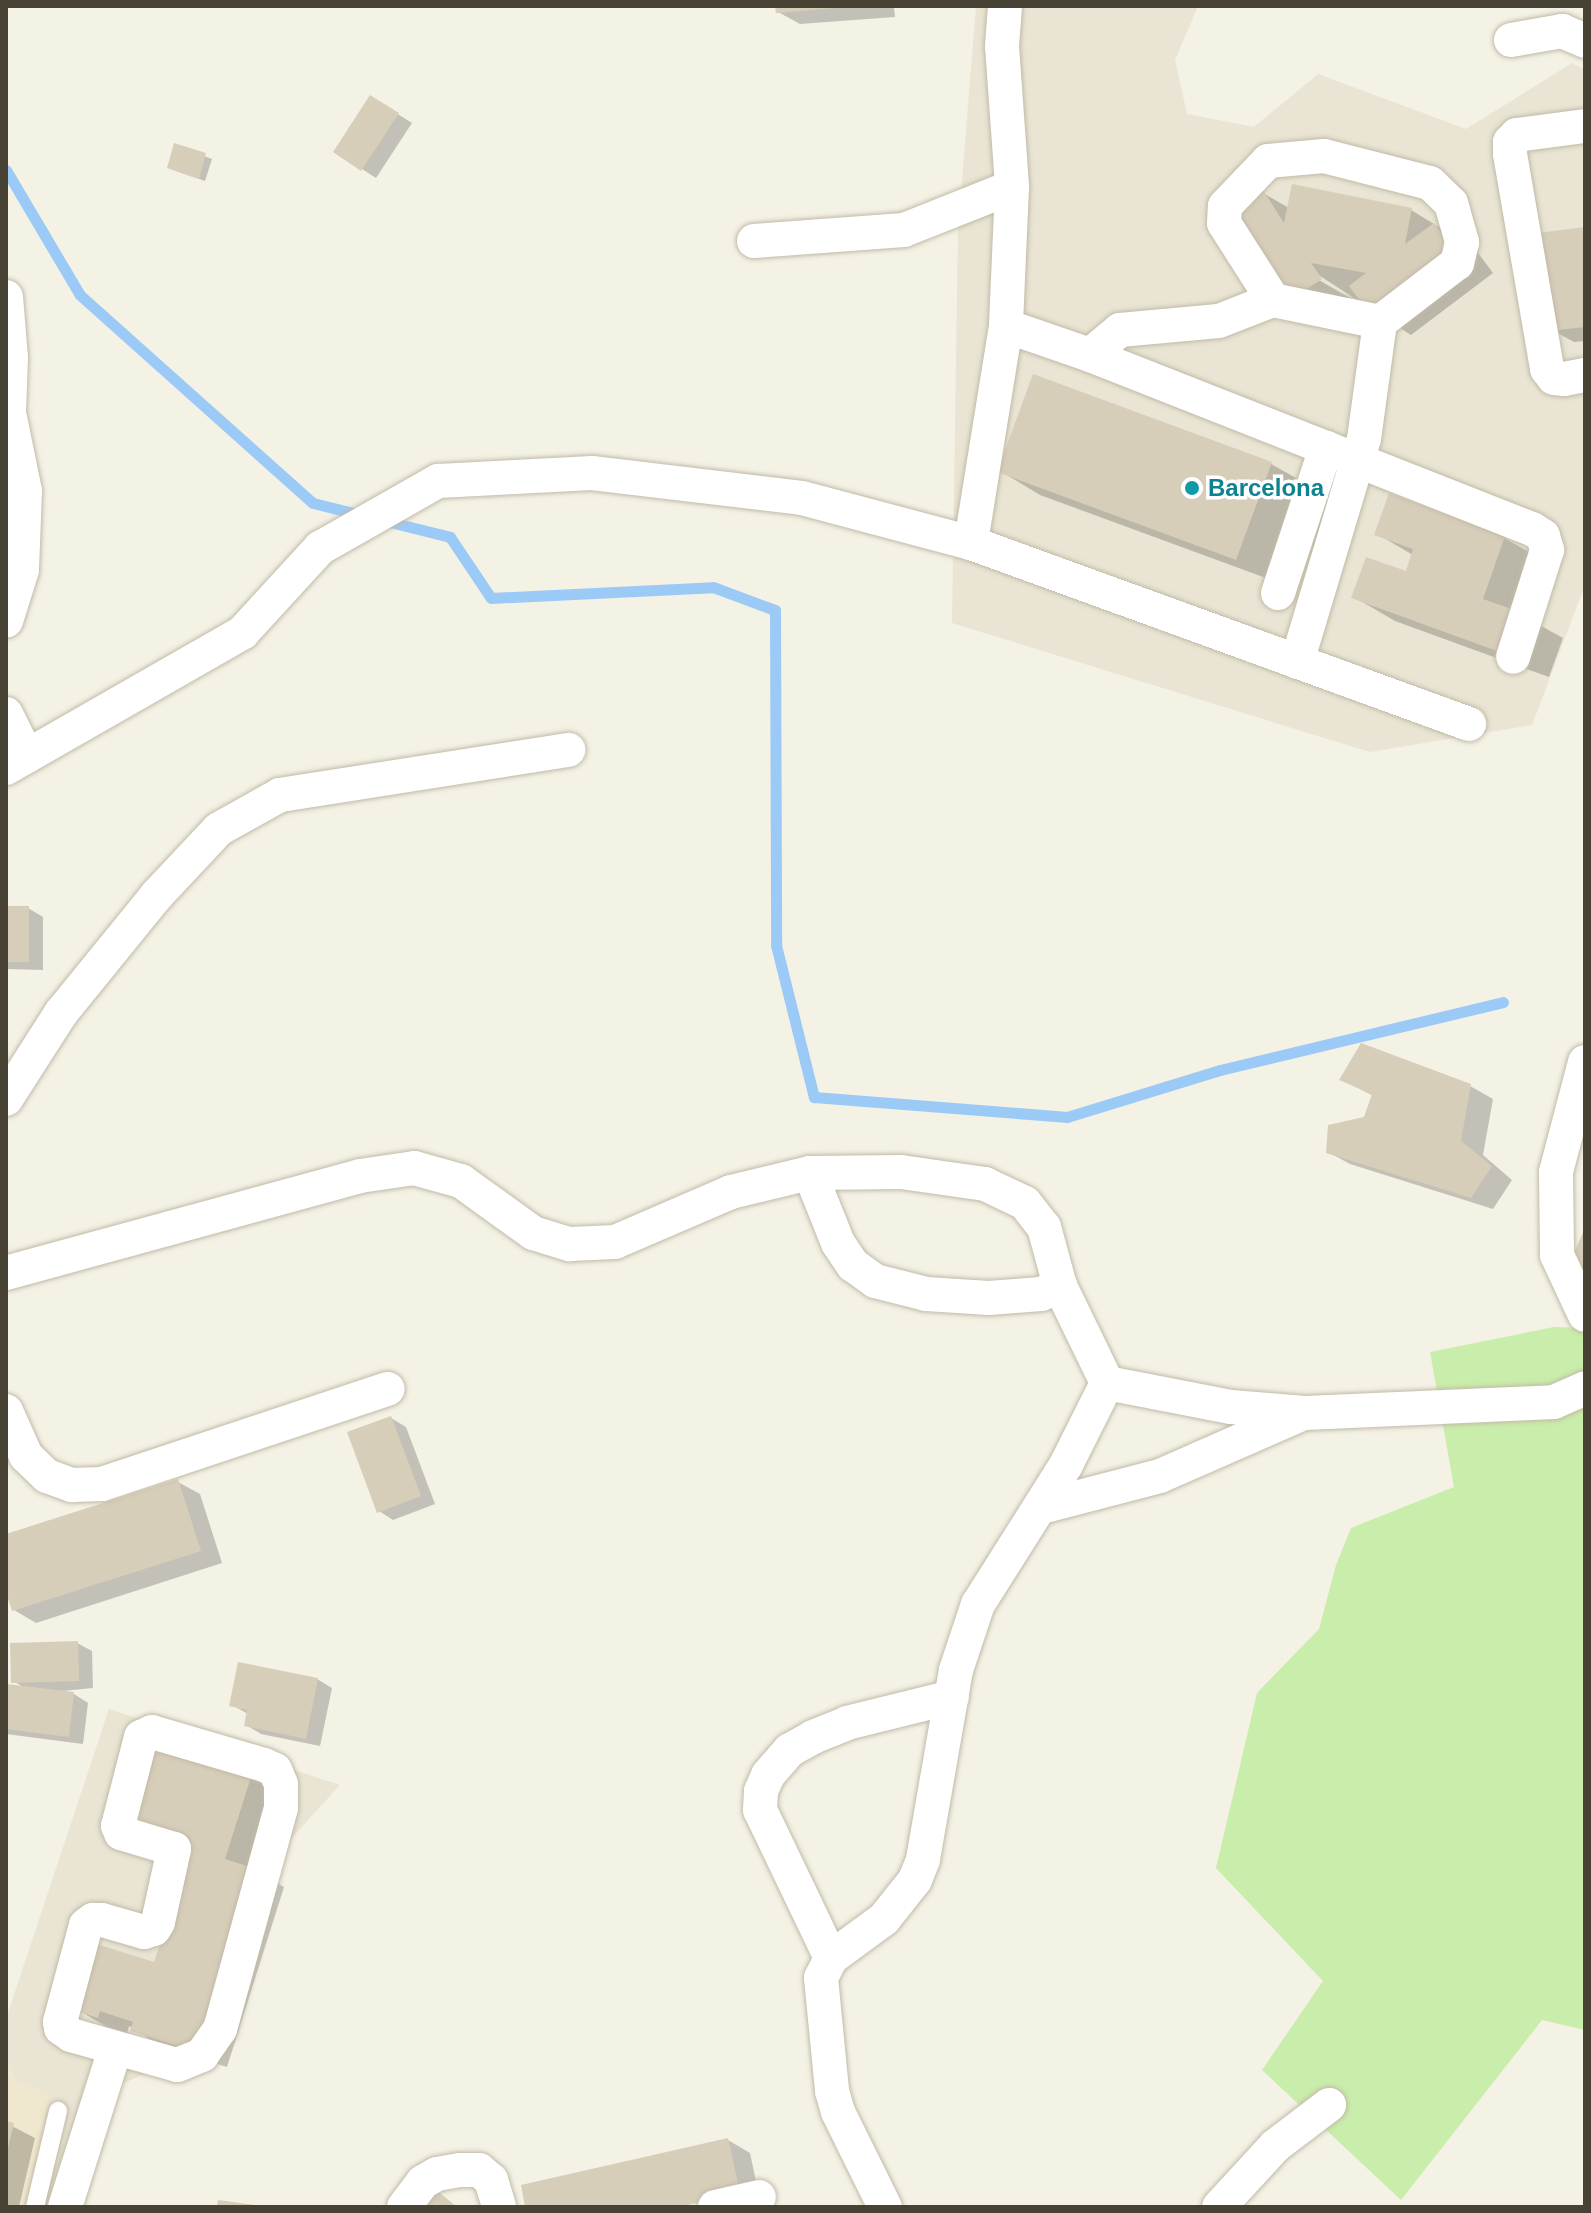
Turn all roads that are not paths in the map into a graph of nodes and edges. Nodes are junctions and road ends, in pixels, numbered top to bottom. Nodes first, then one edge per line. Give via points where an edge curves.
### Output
1 (1005, 6) edge
2 (1511, 40) dead end
3 (1585, 41) edge
4 (1585, 126) edge
5 (1012, 187) junction
6 (754, 241) dead end
7 (6, 297) edge
8 (1273, 300) junction
9 (1380, 322) junction
10 (1006, 326) junction
11 (1090, 355) junction
12 (1585, 375) edge
13 (1326, 448) junction
14 (1358, 460) junction
15 (971, 543) junction
16 (1278, 593) dead end
17 (6, 621) edge
18 (1513, 657) dead end
19 (1297, 662) junction
20 (6, 714) edge
21 (1469, 724) dead end
22 (569, 750) dead end
23 (16, 762) edge
24 (1585, 1062) edge
25 (6, 1099) edge
26 (810, 1173) junction
27 (6, 1273) edge
28 (1060, 1286) junction
29 (1584, 1308) edge
30 (1107, 1383) junction
31 (1585, 1388) edge
32 (388, 1389) dead end
33 (6, 1411) edge
34 (1305, 1413) junction
35 (1041, 1507) junction
36 (952, 1697) junction
37 (831, 1958) junction
38 (115, 2049) junction
39 (1329, 2105) dead end
40 (58, 2111) dead end
41 (759, 2197) dead end
42 (35, 2207) edge
43 (65, 2207) edge
44 (404, 2207) edge
45 (499, 2207) edge
46 (715, 2207) edge
47 (885, 2207) edge
48 (1219, 2207) edge

1 - 5 street via 1002,46
2 - 3 street via 1562,31
4 - 12 street via 1517,135 1510,142 1510,154 1547,369 1554,378
5 - 6 street via 904,230
5 - 10 street
7 - 17 street via 9,413 25,491 22,570
8 - 9 street
8 - 9 street via 1224,223 1225,206 1268,161 1324,156 1430,183 1451,203 1462,242 1457,263
8 - 11 street via 1219,321 1120,330
9 - 14 street
10 - 11 street
10 - 15 street
11 - 13 street
13 - 14 street
13 - 16 street
14 - 18 street via 1543,536 1547,550
14 - 19 street
15 - 19 street
15 - 23 street via 802,498 592,473 438,481 320,548 243,632
19 - 21 street
20 - 23 street
22 - 25 street via 280,795 219,829 156,896 61,1013
24 - 29 street via 1556,1172 1557,1255
26 - 27 street via 731,1192 615,1242 570,1244 533,1233 461,1181 414,1168 360,1176
26 - 28 street via 901,1172 985,1184 1025,1203 1044,1227
26 - 28 street via 838,1243 853,1265 875,1281 926,1294 989,1298 1041,1294
28 - 30 street
30 - 34 street via 1231,1407
30 - 35 street
31 - 34 street via 1554,1402
32 - 33 street via 102,1484 72,1485 47,1476 26,1456
34 - 35 street via 1160,1476
35 - 36 street via 978,1604
36 - 37 street via 915,1880 884,1919
36 - 37 street via 847,1723 813,1737 790,1750 768,1775 760,1810
37 - 47 street via 821,1978 832,2091
38 - 38 street via 177,2065 202,2055 220,2029 281,1808 275,1770 152,1732 141,1737 118,1826 121,1833 174,1849 158,1922 144,1932 102,1920 86,1925 60,2022 71,2035
38 - 43 street
39 - 48 street via 1275,2146
40 - 42 lane
41 - 46 street
44 - 45 street via 423,2182 460,2170 479,2170 491,2180

